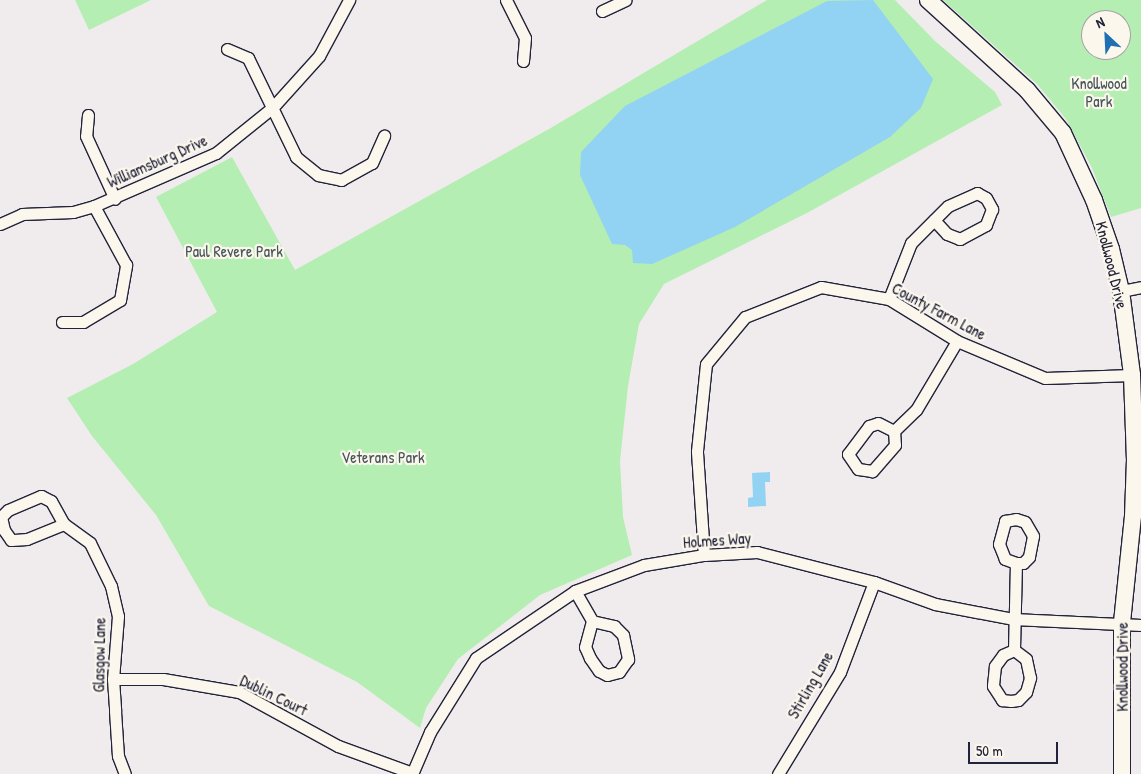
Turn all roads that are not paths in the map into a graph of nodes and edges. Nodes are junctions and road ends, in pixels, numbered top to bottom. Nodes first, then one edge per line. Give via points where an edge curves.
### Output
1 (350, 0) edge
2 (506, 0) edge
3 (626, 0) edge
4 (928, 0) edge
5 (602, 11) dead end
6 (227, 50) dead end
7 (522, 61) dead end
8 (272, 107) junction
9 (88, 115) dead end
10 (384, 136) dead end
11 (115, 198) junction
12 (94, 206) junction
13 (934, 220) junction
14 (0, 224) edge
15 (1141, 286) edge
16 (1121, 291) junction
17 (889, 299) junction
18 (62, 322) dead end
19 (957, 341) junction
20 (1132, 375) junction
21 (894, 431) junction
22 (1138, 459) edge
23 (64, 524) junction
24 (704, 555) junction
25 (1016, 563) dead end
26 (874, 582) junction
27 (575, 592) junction
28 (1012, 618) junction
29 (592, 621) junction
30 (1122, 624) junction
31 (1141, 625) edge
32 (1014, 650) dead end
33 (113, 679) junction
34 (125, 774) edge
35 (412, 774) edge
36 (778, 774) edge
37 (1122, 774) edge

1 - 8 street, Williamsburg Drive via 319,56
2 - 7 street via 525,38
3 - 5 street
4 - 16 street, Knollwood Drive via 1028,90 1063,133 1094,200
6 - 8 street via 248,58
8 - 10 street via 296,157 318,175 341,180 372,163
8 - 11 street, Williamsburg Drive via 216,153
9 - 11 street via 86,136
11 - 12 street, Williamsburg Drive
12 - 14 street, Williamsburg Drive via 73,212 22,214
12 - 18 street via 126,265 120,300 83,322
13 - 13 street via 947,234 960,239 986,225 992,209 984,196 972,193 948,206
13 - 17 street via 911,243
15 - 16 street
16 - 20 street, Knollwood Drive
17 - 19 street, County Farm Lane
17 - 24 street, County Farm Lane via 821,287 746,317 706,364 697,451
19 - 20 street, County Farm Lane via 1045,378
19 - 21 street via 916,410
20 - 22 street, Knollwood Drive
21 - 21 street via 878,423 869,426 848,454 851,462 858,469 872,471 895,444
22 - 30 street, Knollwood Drive
23 - 23 street via 51,501 41,496 8,510 0,522 8,537 17,541
23 - 33 street, Glasgow Lane via 90,543 111,586 118,616
24 - 26 street, Holmes Way via 757,552
24 - 27 street, Holmes Way via 644,565
25 - 28 street
26 - 28 street, Holmes Way via 936,604
26 - 36 street, Stirling Lane via 840,672
27 - 29 street
27 - 35 street, Holmes Way via 476,658 430,732
28 - 30 street, Holmes Way
28 - 32 street
29 - 29 street via 585,647 590,658 599,671 607,675 619,672 628,659 623,635 614,626
30 - 31 street, Holmes Way
30 - 37 street, Knollwood Drive
33 - 34 street, Glasgow Lane via 118,756
33 - 35 street, Dublin Court via 163,679 239,692 338,746

